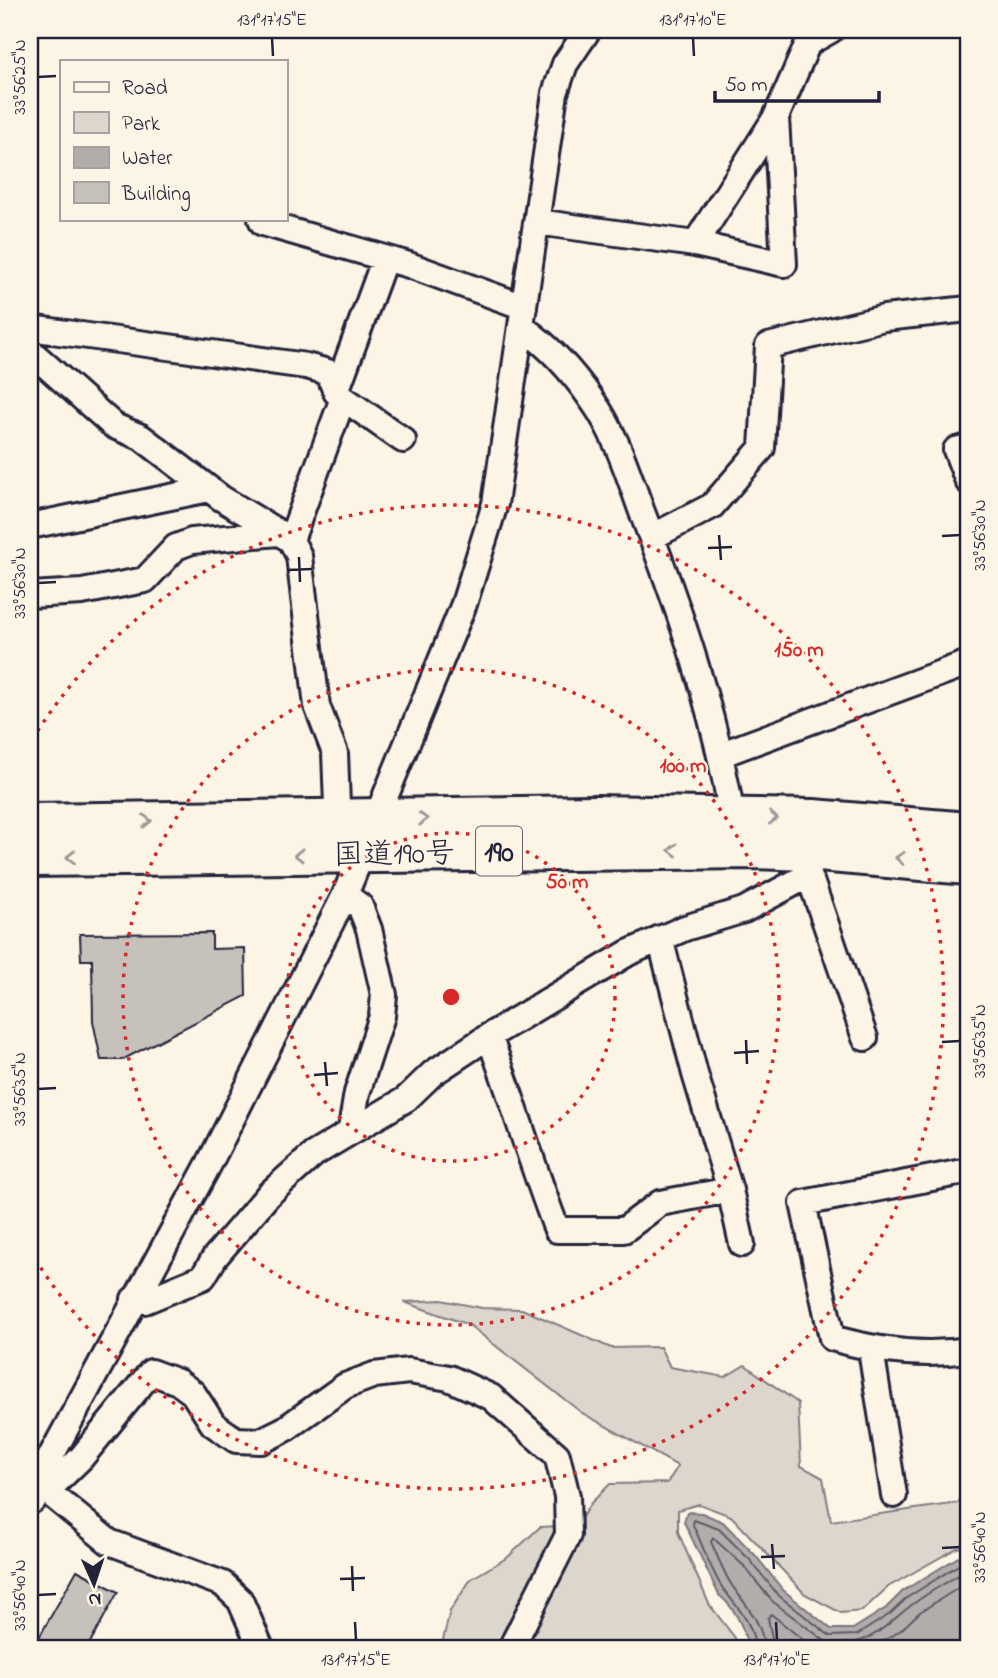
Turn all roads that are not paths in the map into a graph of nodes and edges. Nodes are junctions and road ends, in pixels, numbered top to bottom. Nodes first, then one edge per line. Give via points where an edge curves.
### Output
1 (588, 30) edge
2 (831, 30) edge
3 (776, 117) junction
4 (262, 220) edge
5 (537, 222) junction
6 (695, 244) junction
7 (385, 258) junction
8 (968, 309) edge
9 (524, 317) junction
10 (30, 328) edge
11 (30, 351) edge
12 (339, 395) junction
13 (403, 440) dead end
14 (968, 447) edge
15 (968, 481) edge
16 (209, 489) junction
17 (30, 526) edge
18 (285, 537) junction
19 (652, 537) junction
20 (30, 595) edge
21 (968, 663) edge
22 (722, 754) junction
23 (732, 817) junction
24 (30, 823) edge
25 (968, 832) edge
26 (354, 836) junction
27 (30, 857) edge
28 (809, 863) junction
29 (968, 865) edge
30 (345, 895) junction
31 (660, 938) junction
32 (489, 1036) junction
33 (865, 1038) dead end
34 (351, 1129) junction
35 (968, 1171) edge
36 (730, 1190) junction
37 (742, 1244) dead end
38 (134, 1299) junction
39 (871, 1350) junction
40 (968, 1350) edge
41 (36, 1486) edge
42 (894, 1495) dead end
43 (261, 1648) edge
44 (511, 1648) edge

1 - 5 street via 565,64 555,93
2 - 3 street via 808,43
3 - 6 street
3 - 6 street via 784,264
4 - 7 street
5 - 6 street
5 - 9 street
7 - 9 street
7 - 12 street
8 - 19 street via 884,318 768,346 762,448 712,506
9 - 19 street via 593,401 617,445
9 - 26 street via 494,510 464,604
10 - 12 street via 306,366 328,372
11 - 16 street via 114,426 141,437
12 - 13 street
12 - 18 street
14 - 15 street via 956,450
16 - 17 street
16 - 18 street
18 - 20 street via 192,541 176,547 145,580 82,592
18 - 26 street via 299,556 317,706 335,753
19 - 22 street
21 - 22 street
22 - 23 street
23 -> 25 highway, 国道190号 / 190
26 -> 23 highway, 国道190号 / 190 via 596,816
24 -> 26 highway, 国道190号 / 190
26 -> 27 highway, 国道190号 / 190
28 -> 26 highway, 国道190号 / 190
26 - 30 street
29 -> 28 highway, 国道190号 / 190
28 - 31 street via 744,910
28 - 33 street
30 - 34 street via 360,906 369,929 384,995
30 - 38 street via 209,1164
31 - 32 street
31 - 36 street
32 - 34 street via 433,1073 406,1099
32 - 36 street via 557,1230 624,1230 660,1203
34 - 38 street via 269,1194 203,1277 145,1301
35 - 39 street via 803,1203 832,1338
36 - 37 street
38 - 41 street
39 - 40 street via 940,1354
39 - 42 street
41 - 43 street via 109,1542 223,1584 240,1600
41 - 44 street via 81,1458 151,1373 193,1393 213,1424 236,1440 261,1441 345,1386 374,1375 409,1371 449,1378 491,1397 557,1455 567,1496 568,1535

